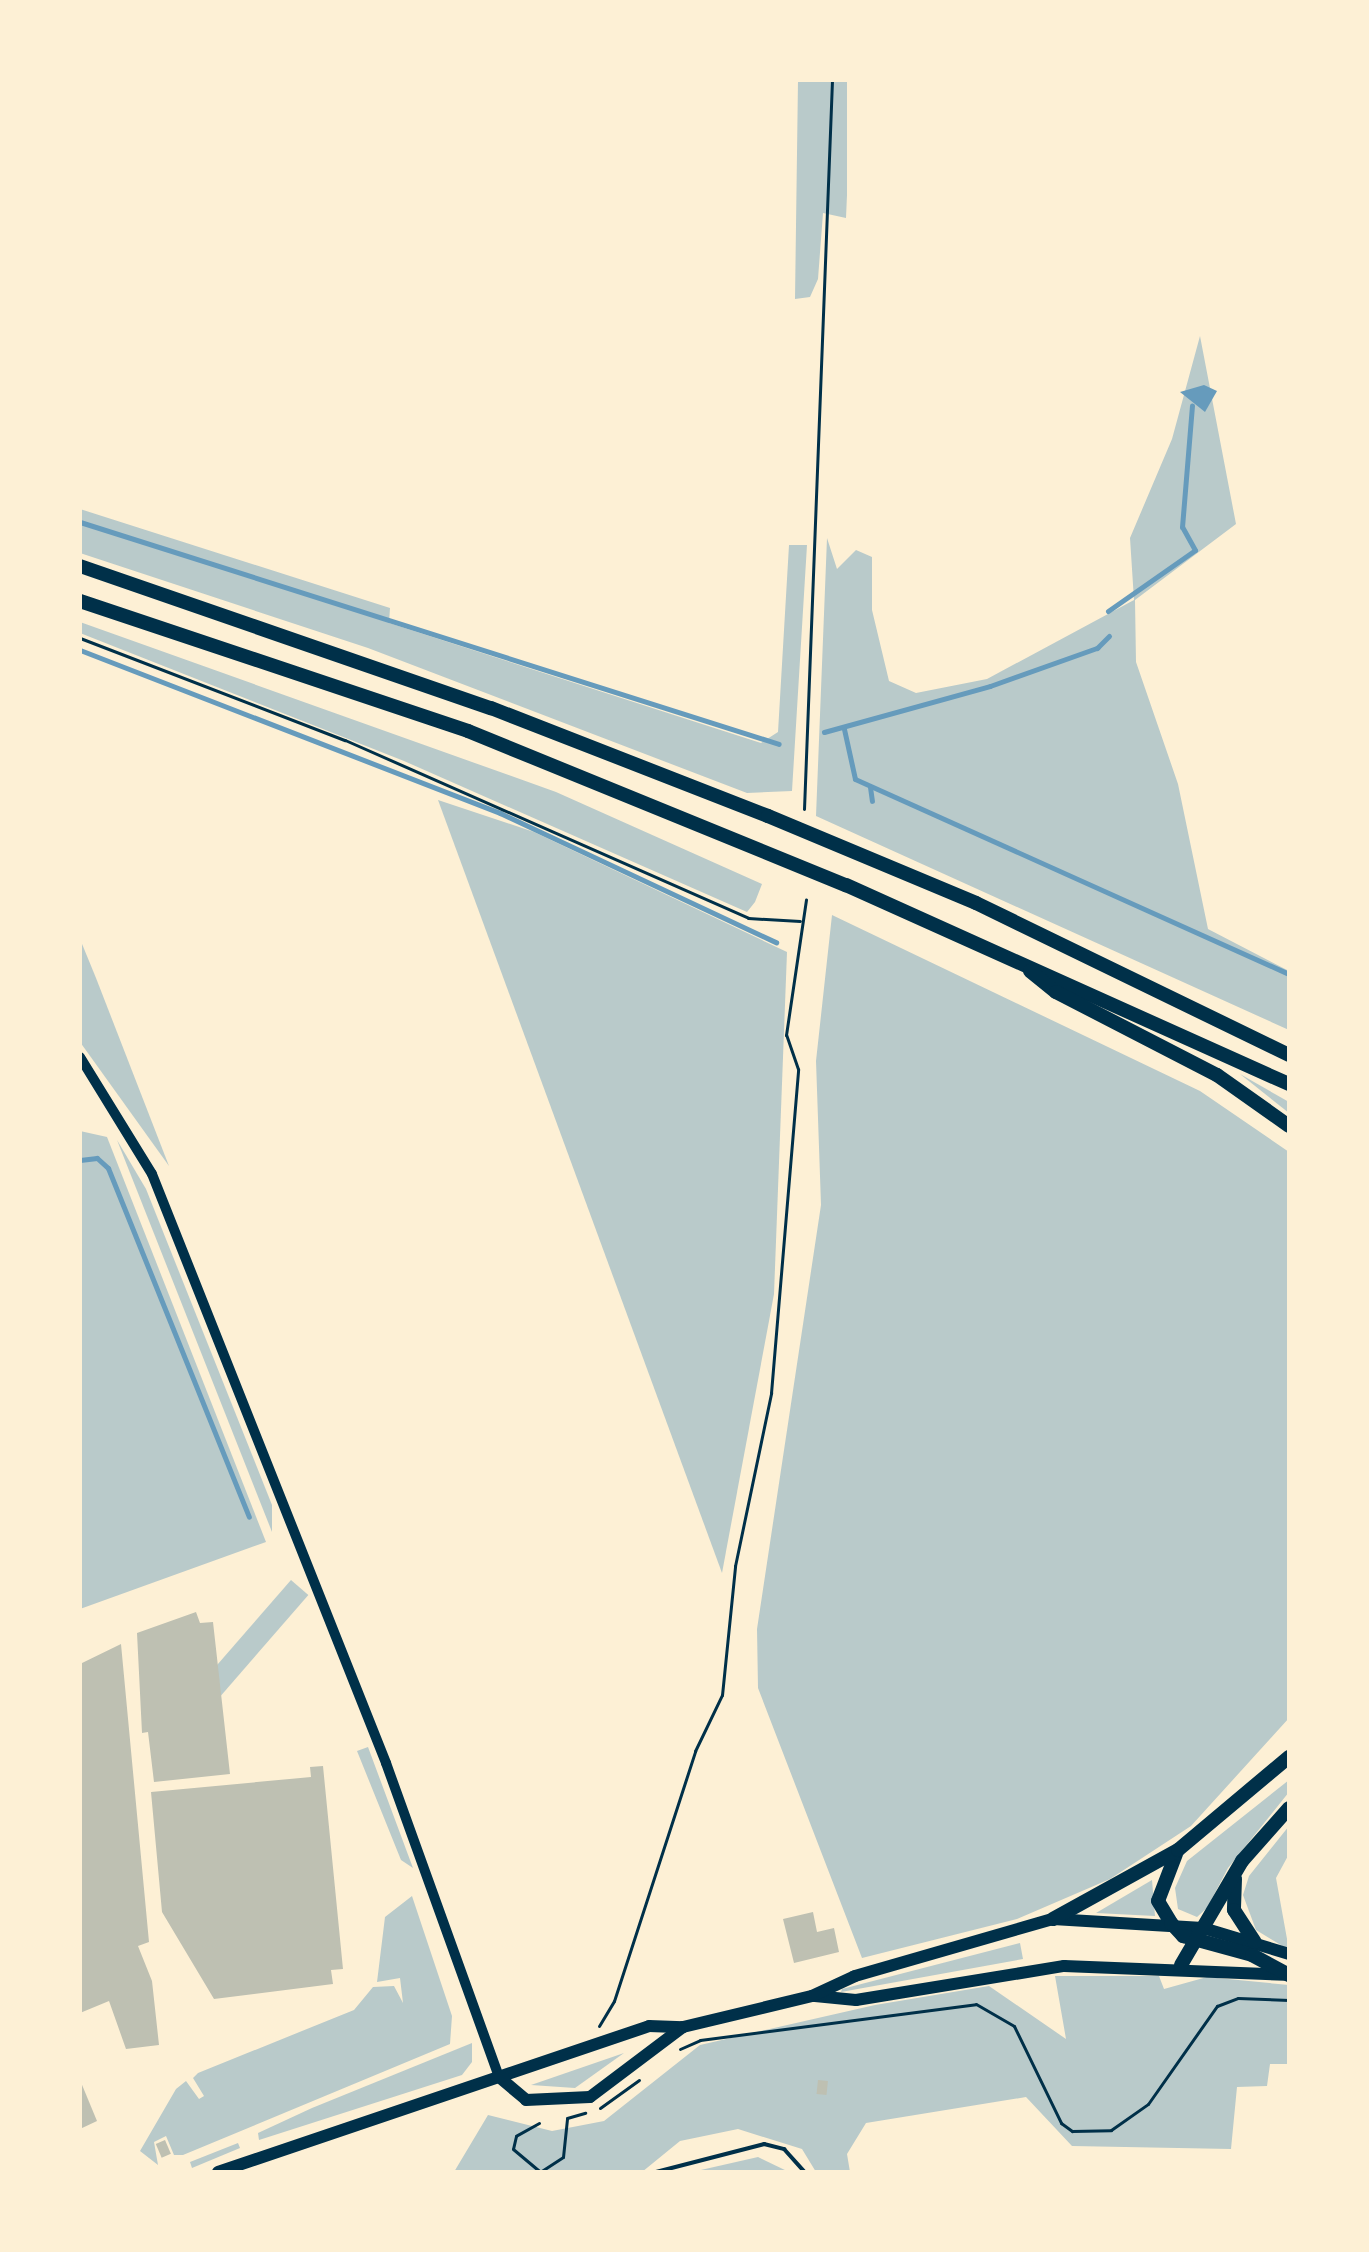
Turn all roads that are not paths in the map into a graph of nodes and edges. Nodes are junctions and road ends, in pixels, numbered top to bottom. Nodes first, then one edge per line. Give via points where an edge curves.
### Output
1 (80, 566) edge
2 (80, 601) edge
3 (1012, 956) junction
4 (1289, 1055) edge
5 (80, 1057) edge
6 (1289, 1084) edge
7 (1289, 1126) edge
8 (1289, 1745) edge
9 (1289, 1757) edge
10 (1262, 1783) junction
11 (1289, 1808) edge
12 (1178, 1850) junction
13 (1236, 1871) junction
14 (1053, 1919) junction
15 (1171, 1923) junction
16 (1199, 1935) junction
17 (1255, 1942) junction
18 (1289, 1954) edge
19 (1181, 1965) junction
20 (1289, 1975) edge
21 (812, 1996) junction
22 (683, 2027) junction
23 (499, 2077) junction
24 (218, 2172) edge
25 (656, 2172) edge
26 (805, 2172) edge

1 - 4 highway via 491,708 768,816
2 - 3 highway via 468,731
3 - 6 highway
3 - 7 highway via 1056,992 1217,1075
5 - 23 street via 152,1174 386,1763
8 - 10 highway
9 - 10 highway
10 - 12 highway
11 - 13 highway
12 - 14 highway
12 - 15 highway via 1158,1901
13 - 16 highway
13 - 17 highway via 1234,1910
14 - 15 main road
14 - 21 main road via 855,1976
15 - 16 highway
16 - 17 main road
16 - 19 highway
16 - 20 highway
17 - 18 main road
19 - 20 main road
19 - 21 main road via 1064,1966 856,2000
21 - 22 main road
22 - 23 main road via 649,2026
22 - 23 main road via 590,2097 526,2100
23 - 24 main road
25 - 26 lane via 764,2144 784,2149

